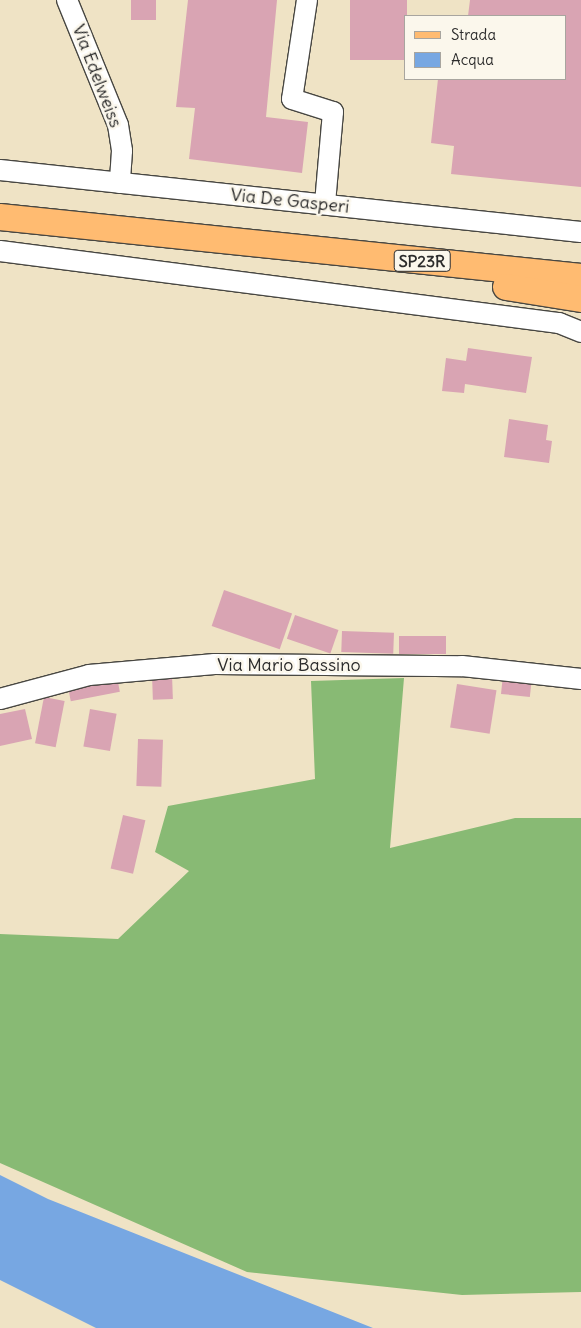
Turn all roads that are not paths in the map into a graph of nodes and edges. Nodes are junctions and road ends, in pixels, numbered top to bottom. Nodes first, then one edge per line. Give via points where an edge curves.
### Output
1 (67, 0) edge
2 (307, 0) edge
3 (0, 170) edge
4 (120, 183) junction
5 (325, 204) junction
6 (0, 217) edge
7 (581, 232) edge
8 (262, 244) junction
9 (0, 251) edge
10 (581, 277) edge
11 (581, 299) edge
12 (581, 332) edge
13 (581, 679) edge
14 (0, 699) edge

1 - 4 street, Via Edelweiss via 118,124 122,151
2 - 5 street via 292,99 333,112
3 - 4 street, Via De Gasperi
4 - 5 street, Via De Gasperi
5 - 7 street, Via De Gasperi
6 - 8 main road, SP23R
8 - 10 main road, SP23R
8 - 11 main road via 359,271 570,294
9 - 12 street via 559,324
13 - 14 street, Via Mario Bassino via 462,666 215,664 89,675

